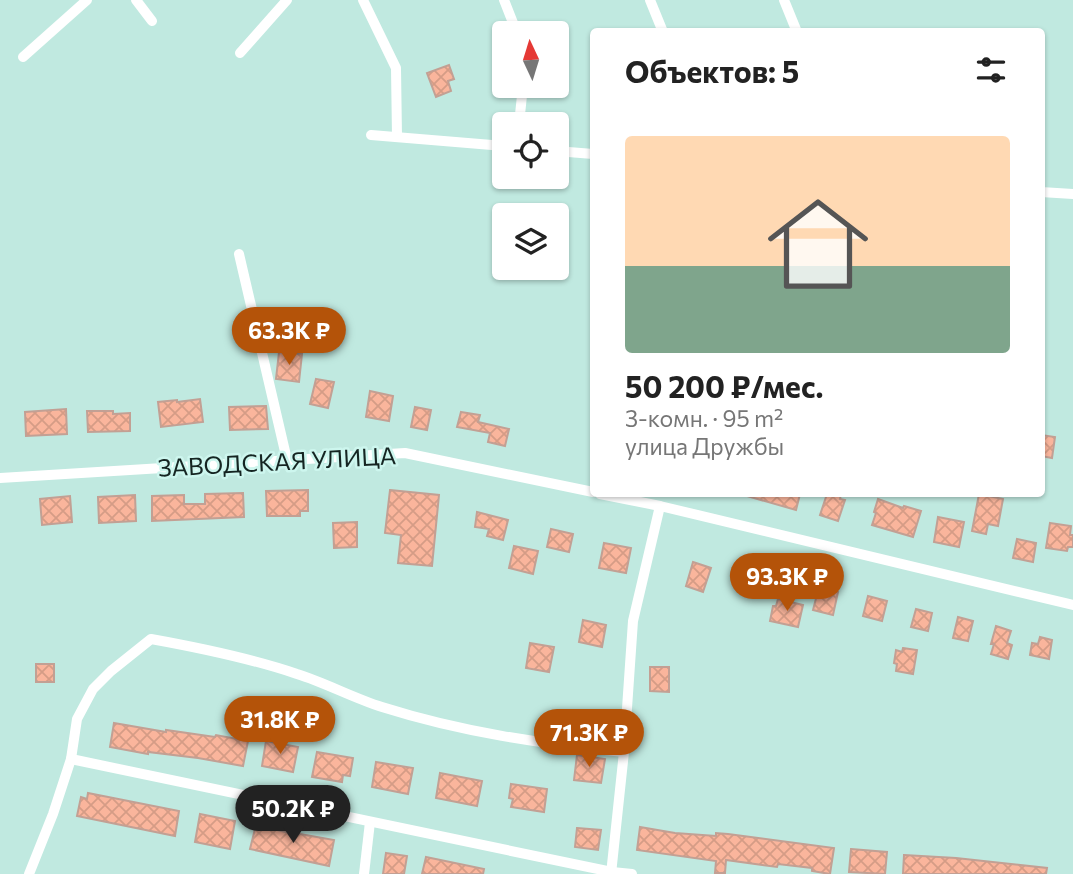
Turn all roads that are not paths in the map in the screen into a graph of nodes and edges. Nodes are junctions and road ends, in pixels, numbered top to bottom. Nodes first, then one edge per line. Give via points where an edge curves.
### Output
1 (87, 0) edge
2 (136, 0) edge
3 (287, 0) edge
4 (363, 0) edge
5 (504, 0) edge
6 (650, 0) edge
7 (784, 0) edge
8 (152, 21) dead end
9 (512, 21) edge
10 (661, 28) edge
11 (795, 28) edge
12 (240, 53) dead end
13 (23, 57) dead end
14 (371, 135) dead end
15 (397, 137) junction
16 (492, 145) edge
17 (569, 152) edge
18 (590, 154) edge
19 (1045, 191) edge
20 (1073, 194) edge
21 (239, 254) dead end
22 (287, 460) junction
23 (0, 478) edge
24 (590, 491) edge
25 (615, 497) edge
26 (660, 506) junction
27 (1073, 605) edge
28 (624, 752) junction
29 (71, 759) junction
30 (370, 822) junction
31 (612, 873) edge
32 (29, 874) edge
33 (364, 874) edge
34 (632, 874) edge

1 - 13 street
2 - 8 street
3 - 12 street
4 - 15 street via 396,68
5 - 9 street
6 - 10 street
7 - 11 street
14 - 15 street
15 - 16 street
17 - 18 street
19 - 20 street
21 - 22 street
22 - 23 street, ЗАВОДСКАЯ УЛИЦА
22 - 24 street, ЗАВОДСКАЯ УЛИЦА via 405,453
25 - 26 street
26 - 27 street
26 - 28 street via 633,621
28 - 29 street via 485,733 380,707 272,666 151,639 93,689 77,719
28 - 31 street
29 - 30 street
29 - 32 street
30 - 31 street
30 - 33 street
31 - 34 street

